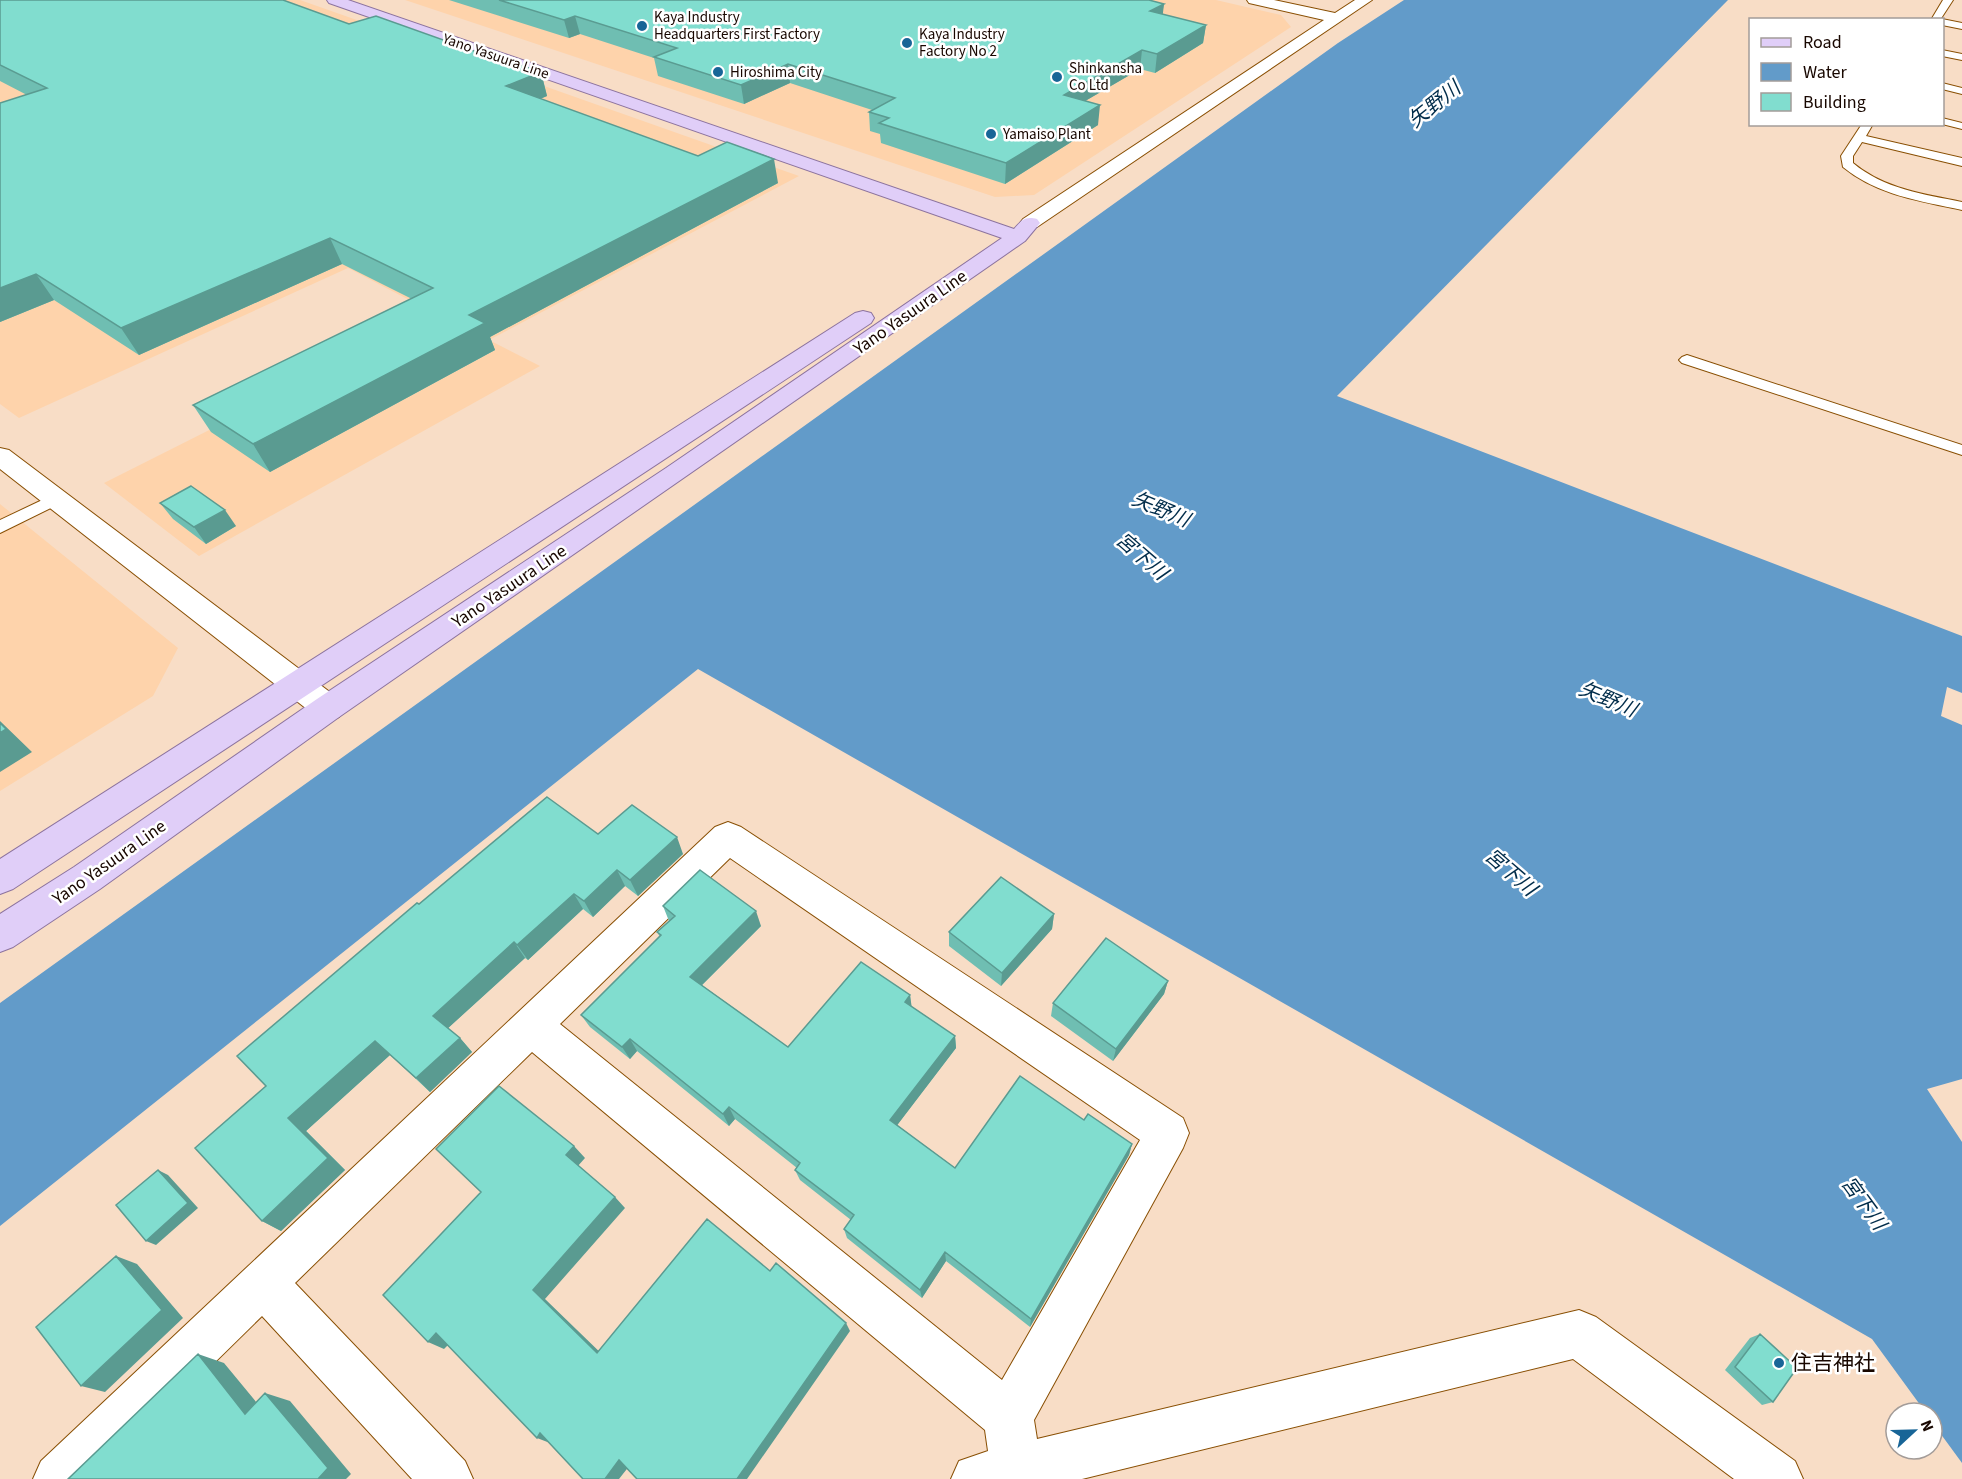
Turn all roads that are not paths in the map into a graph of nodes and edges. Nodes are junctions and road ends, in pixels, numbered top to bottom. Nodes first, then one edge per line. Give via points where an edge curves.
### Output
1 (334, 0) edge
2 (376, 0) edge
3 (1254, 0) edge
4 (1365, 0) edge
5 (1948, 0) edge
6 (1335, 18) junction
7 (1936, 18) edge
8 (1944, 22) edge
9 (1962, 26) edge
10 (1944, 53) edge
11 (1962, 57) edge
12 (1944, 87) edge
13 (1962, 91) edge
14 (1944, 122) edge
15 (1867, 126) edge
16 (1962, 126) edge
17 (1859, 138) junction
18 (1962, 162) edge
19 (1962, 206) edge
20 (1015, 230) junction
21 (1687, 360) dead end
22 (1962, 450) edge
23 (0, 456) edge
24 (55, 499) junction
25 (0, 526) edge
26 (298, 686) junction
27 (328, 708) junction
28 (32, 857) junction
29 (0, 869) edge
30 (0, 878) edge
31 (87, 878) junction
32 (0, 918) edge
33 (0, 935) edge
34 (531, 1026) junction
35 (263, 1283) junction
36 (1008, 1417) junction
37 (997, 1474) edge
38 (59, 1479) edge
39 (447, 1479) edge
40 (1777, 1479) edge

1 - 20 main road, Yano Yasuura Line
2 - 20 main road, Yano Yasuura Line
3 - 6 street
4 - 6 street
5 - 7 lane
6 - 20 street
8 - 9 lane
10 - 11 lane
12 - 13 lane
14 - 16 lane
15 - 17 lane
17 - 18 lane
17 - 19 lane via 1847,156 1847,164 1856,173 1892,189
20 - 26 main road, Yano Yasuura Line
20 - 27 main road, Yano Yasuura Line via 685,467
21 - 22 lane
23 - 24 street
24 - 25 lane
24 - 26 street
26 - 27 street
26 - 28 main road, Yano Yasuura Line
27 - 31 main road, Yano Yasuura Line
28 - 29 lane
28 - 30 main road, Yano Yasuura Line
31 - 32 lane
31 - 33 main road, Yano Yasuura Line
34 - 35 street
34 - 36 street
34 - 36 street via 728,837 1168,1133
35 - 38 street
35 - 39 street
36 - 37 street
37 - 40 street via 1580,1334

